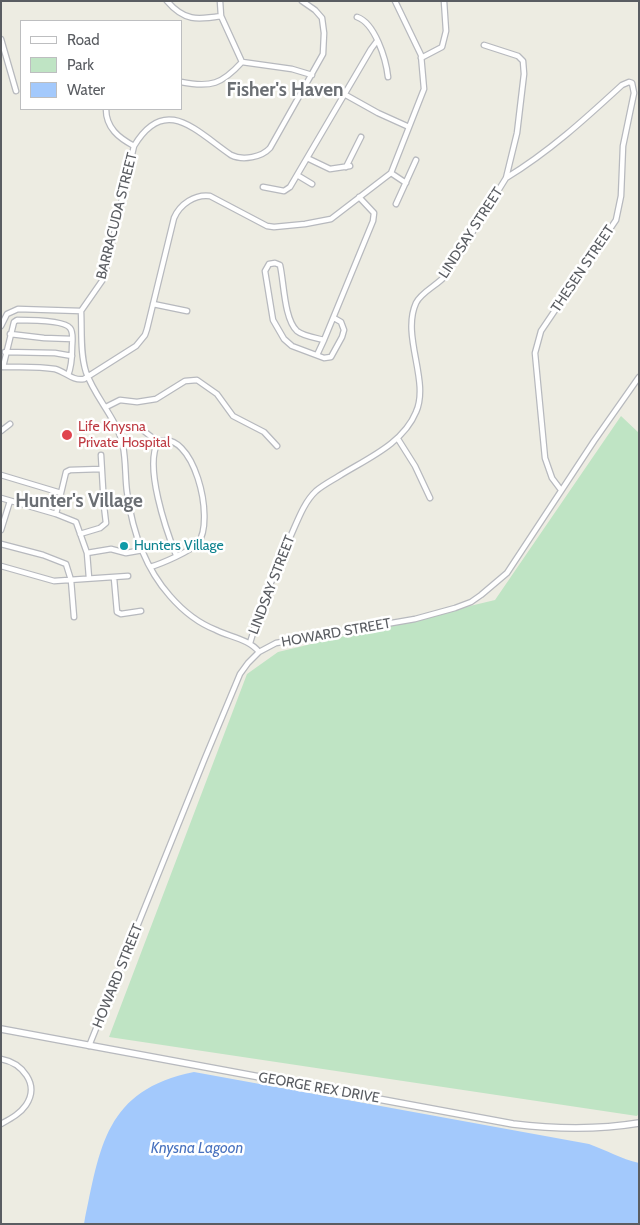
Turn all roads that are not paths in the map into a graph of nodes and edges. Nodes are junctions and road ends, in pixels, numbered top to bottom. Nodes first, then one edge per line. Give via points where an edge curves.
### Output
1 (166, 1) edge
2 (220, 1) edge
3 (302, 1) edge
4 (395, 1) edge
5 (444, 1) edge
6 (221, 16) junction
7 (357, 17) dead end
8 (1, 39) edge
9 (377, 41) junction
10 (484, 45) dead end
11 (421, 58) junction
12 (242, 62) junction
13 (312, 75) junction
14 (388, 77) dead end
15 (182, 82) edge
16 (16, 91) dead end
17 (344, 94) junction
18 (106, 110) edge
19 (409, 127) junction
20 (361, 137) dead end
21 (134, 146) junction
22 (307, 158) junction
23 (416, 160) dead end
24 (391, 173) junction
25 (298, 175) junction
26 (506, 178) junction
27 (406, 183) junction
28 (312, 184) dead end
29 (263, 188) dead end
30 (359, 197) junction
31 (396, 204) dead end
32 (153, 304) junction
33 (82, 311) junction
34 (187, 311) dead end
35 (334, 318) junction
36 (1, 326) edge
37 (10, 334) junction
38 (72, 338) junction
39 (324, 340) junction
40 (6, 352) junction
41 (72, 356) junction
42 (317, 356) junction
43 (3, 367) junction
44 (1, 373) edge
45 (68, 374) junction
46 (639, 377) edge
47 (88, 378) junction
48 (106, 407) junction
49 (10, 424) dead end
50 (140, 428) dead end
51 (1, 431) edge
52 (398, 439) junction
53 (158, 442) junction
54 (277, 446) dead end
55 (101, 455) dead end
56 (101, 469) junction
57 (1, 475) edge
58 (561, 490) junction
59 (61, 493) junction
60 (1, 498) edge
61 (430, 498) dead end
62 (10, 501) junction
63 (56, 514) junction
64 (1, 530) edge
65 (80, 534) junction
66 (1, 544) edge
67 (143, 550) junction
68 (87, 553) junction
69 (176, 555) junction
70 (1, 566) edge
71 (150, 567) junction
72 (128, 576) dead end
73 (89, 578) junction
74 (114, 578) junction
75 (72, 580) junction
76 (141, 611) dead end
77 (74, 617) dead end
78 (250, 643) junction
79 (259, 652) junction
80 (1, 1030) edge
81 (89, 1046) junction
82 (1, 1059) edge
83 (639, 1122) edge
84 (1, 1124) edge

1 - 6 street via 187,17
2 - 6 street
3 - 13 street, BARRACUDA STREET via 319,14 324,25 323,54
4 - 11 street
5 - 11 street via 446,31 442,47
6 - 12 street
7 - 9 street via 367,22
8 - 16 street
9 - 14 street
9 - 17 street
10 - 26 street, LINDSAY STREET via 518,56 524,64 517,133
11 - 19 street via 424,89
12 - 13 street
12 - 15 street via 224,80 216,83
13 - 21 street, BARRACUDA STREET via 270,148 261,155 235,157 173,119 164,119 150,126
17 - 19 street
17 - 22 street
18 - 21 street via 107,121 114,132
19 - 24 street
20 - 22 street via 348,166 327,169
21 - 33 street, BARRACUDA STREET via 104,278
22 - 25 street
23 - 27 street
24 - 27 street
24 - 30 street
25 - 28 street
25 - 29 street via 287,190
26 - 52 street, LINDSAY STREET via 446,275 416,304 413,342 420,398 416,414
26 - 58 street, THESEN STREET via 575,129 622,85 632,83 634,97 623,146 621,196 616,220 541,330 535,352 545,458 552,478
27 - 31 street
30 - 32 street via 331,219 270,227 210,196 187,202 176,212 171,226
30 - 35 street via 374,213 374,219
32 - 34 street
32 - 47 street via 141,341
33 - 36 street via 18,309 7,314
33 - 47 street via 83,361
35 - 39 street
35 - 42 street via 344,325 342,337 331,357
37 - 38 street
37 - 38 street via 15,320 35,321 64,323 70,328
37 - 40 street
38 - 41 street
39 - 42 street
39 - 42 street via 300,333 295,328 290,320 280,265 269,264 265,274 275,324 289,345
40 - 41 street
40 - 43 street
41 - 45 street
43 - 44 street
43 - 45 street via 50,369
45 - 47 street via 76,380
46 - 58 street, HOWARD STREET
47 - 48 street
48 - 54 street via 120,400 156,400 185,381 197,380 217,394 234,416 264,432
48 - 67 street via 123,447 127,492
49 - 51 street
50 - 53 street
52 - 61 street
52 - 78 street, LINDSAY STREET via 321,487 308,500 269,585
53 - 69 street via 154,451 157,496
53 - 69 street via 171,440 182,448 199,480 203,498 200,540 193,548
55 - 56 street
56 - 59 street via 68,470
56 - 65 street via 106,523
57 - 59 street
58 - 79 street, HOWARD STREET via 507,573 471,602 447,611 378,626 283,641
59 - 63 street
60 - 62 street
62 - 63 street
62 - 64 street
63 - 65 street via 76,522
65 - 68 street
66 - 75 street via 62,561 68,566
67 - 68 street via 126,552 111,549
67 - 71 street
68 - 73 street
69 - 71 street
70 - 75 street via 50,580
71 - 78 street via 169,596 190,616 215,630
72 - 74 street
73 - 74 street
73 - 75 street
74 - 76 street via 117,612
75 - 77 street
78 - 79 street
79 - 81 street, HOWARD STREET via 235,685
80 - 81 street, GEORGE REX DRIVE
81 - 83 street, GEORGE REX DRIVE via 513,1124 600,1128
82 - 84 street via 22,1069 30,1084 30,1094 23,1109

